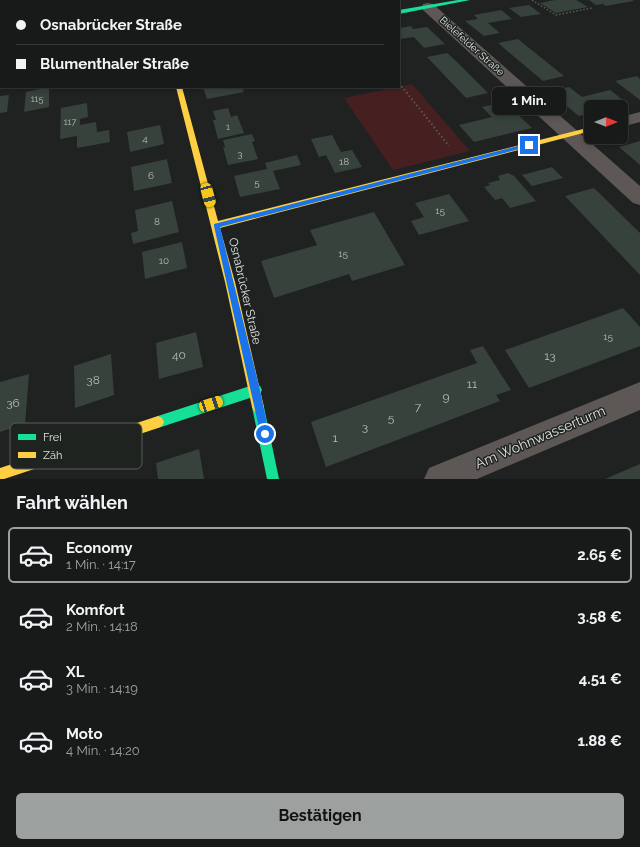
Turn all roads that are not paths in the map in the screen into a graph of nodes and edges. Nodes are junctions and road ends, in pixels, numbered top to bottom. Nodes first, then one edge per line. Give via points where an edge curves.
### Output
1 (461, 0) edge
2 (428, 7) junction
3 (400, 12) edge
4 (179, 88) edge
5 (640, 117) edge
6 (628, 120) edge
7 (584, 131) edge
8 (570, 134) junction
9 (640, 198) edge
10 (217, 226) junction
11 (256, 390) junction
12 (639, 398) edge
13 (142, 427) edge
14 (15, 469) edge
15 (0, 474) edge
16 (273, 479) edge
17 (440, 479) edge

1 - 2 street
2 - 3 street
2 - 8 street, Bielefelder Straße
4 - 10 street, Osnabrücker Straße
5 - 6 street
7 - 8 street
8 - 9 street, Bielefelder Straße
8 - 10 street
10 - 11 street, Osnabrücker Straße
11 - 13 street
11 - 16 street, Osnabrücker Straße
12 - 17 street, Am Wohnwasserturm
14 - 15 street

